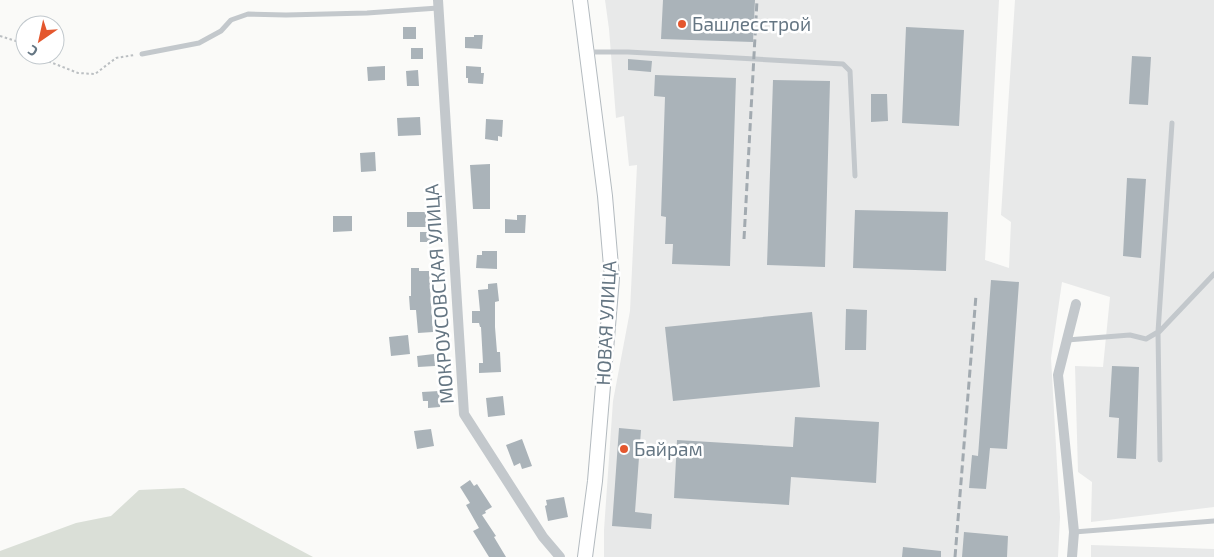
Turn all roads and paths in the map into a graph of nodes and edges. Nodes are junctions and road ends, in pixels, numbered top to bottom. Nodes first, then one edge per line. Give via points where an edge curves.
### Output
1 (580, 0) edge
2 (438, 4) edge
3 (0, 36) edge
4 (15, 41) edge
5 (587, 52) junction
6 (142, 54) joint
7 (58, 65) edge
8 (1172, 124) dead end
9 (855, 176) dead end
10 (1214, 274) edge
11 (1076, 304) dead end
12 (1158, 332) junction
13 (1067, 340) junction
14 (1160, 460) dead end
15 (1214, 522) edge
16 (1074, 532) junction
17 (560, 557) edge
18 (585, 557) edge
19 (1072, 557) edge

1 - 5 main road, НОВАЯ УЛИЦА
2 - 6 lane via 366,13 248,14 232,20 221,31 199,43
2 - 17 street, МОКРОУСОВСКАЯ УЛИЦА via 464,414 543,537
3 - 4 path
5 - 9 lane via 843,64 850,71
5 - 18 main road, НОВАЯ УЛИЦА via 612,278 595,481
6 - 7 path via 116,58 95,74 78,73
8 - 12 lane
10 - 12 lane
11 - 13 street
12 - 13 lane via 1146,339 1130,335
12 - 14 lane
13 - 16 street via 1058,375
15 - 16 lane
16 - 19 street

